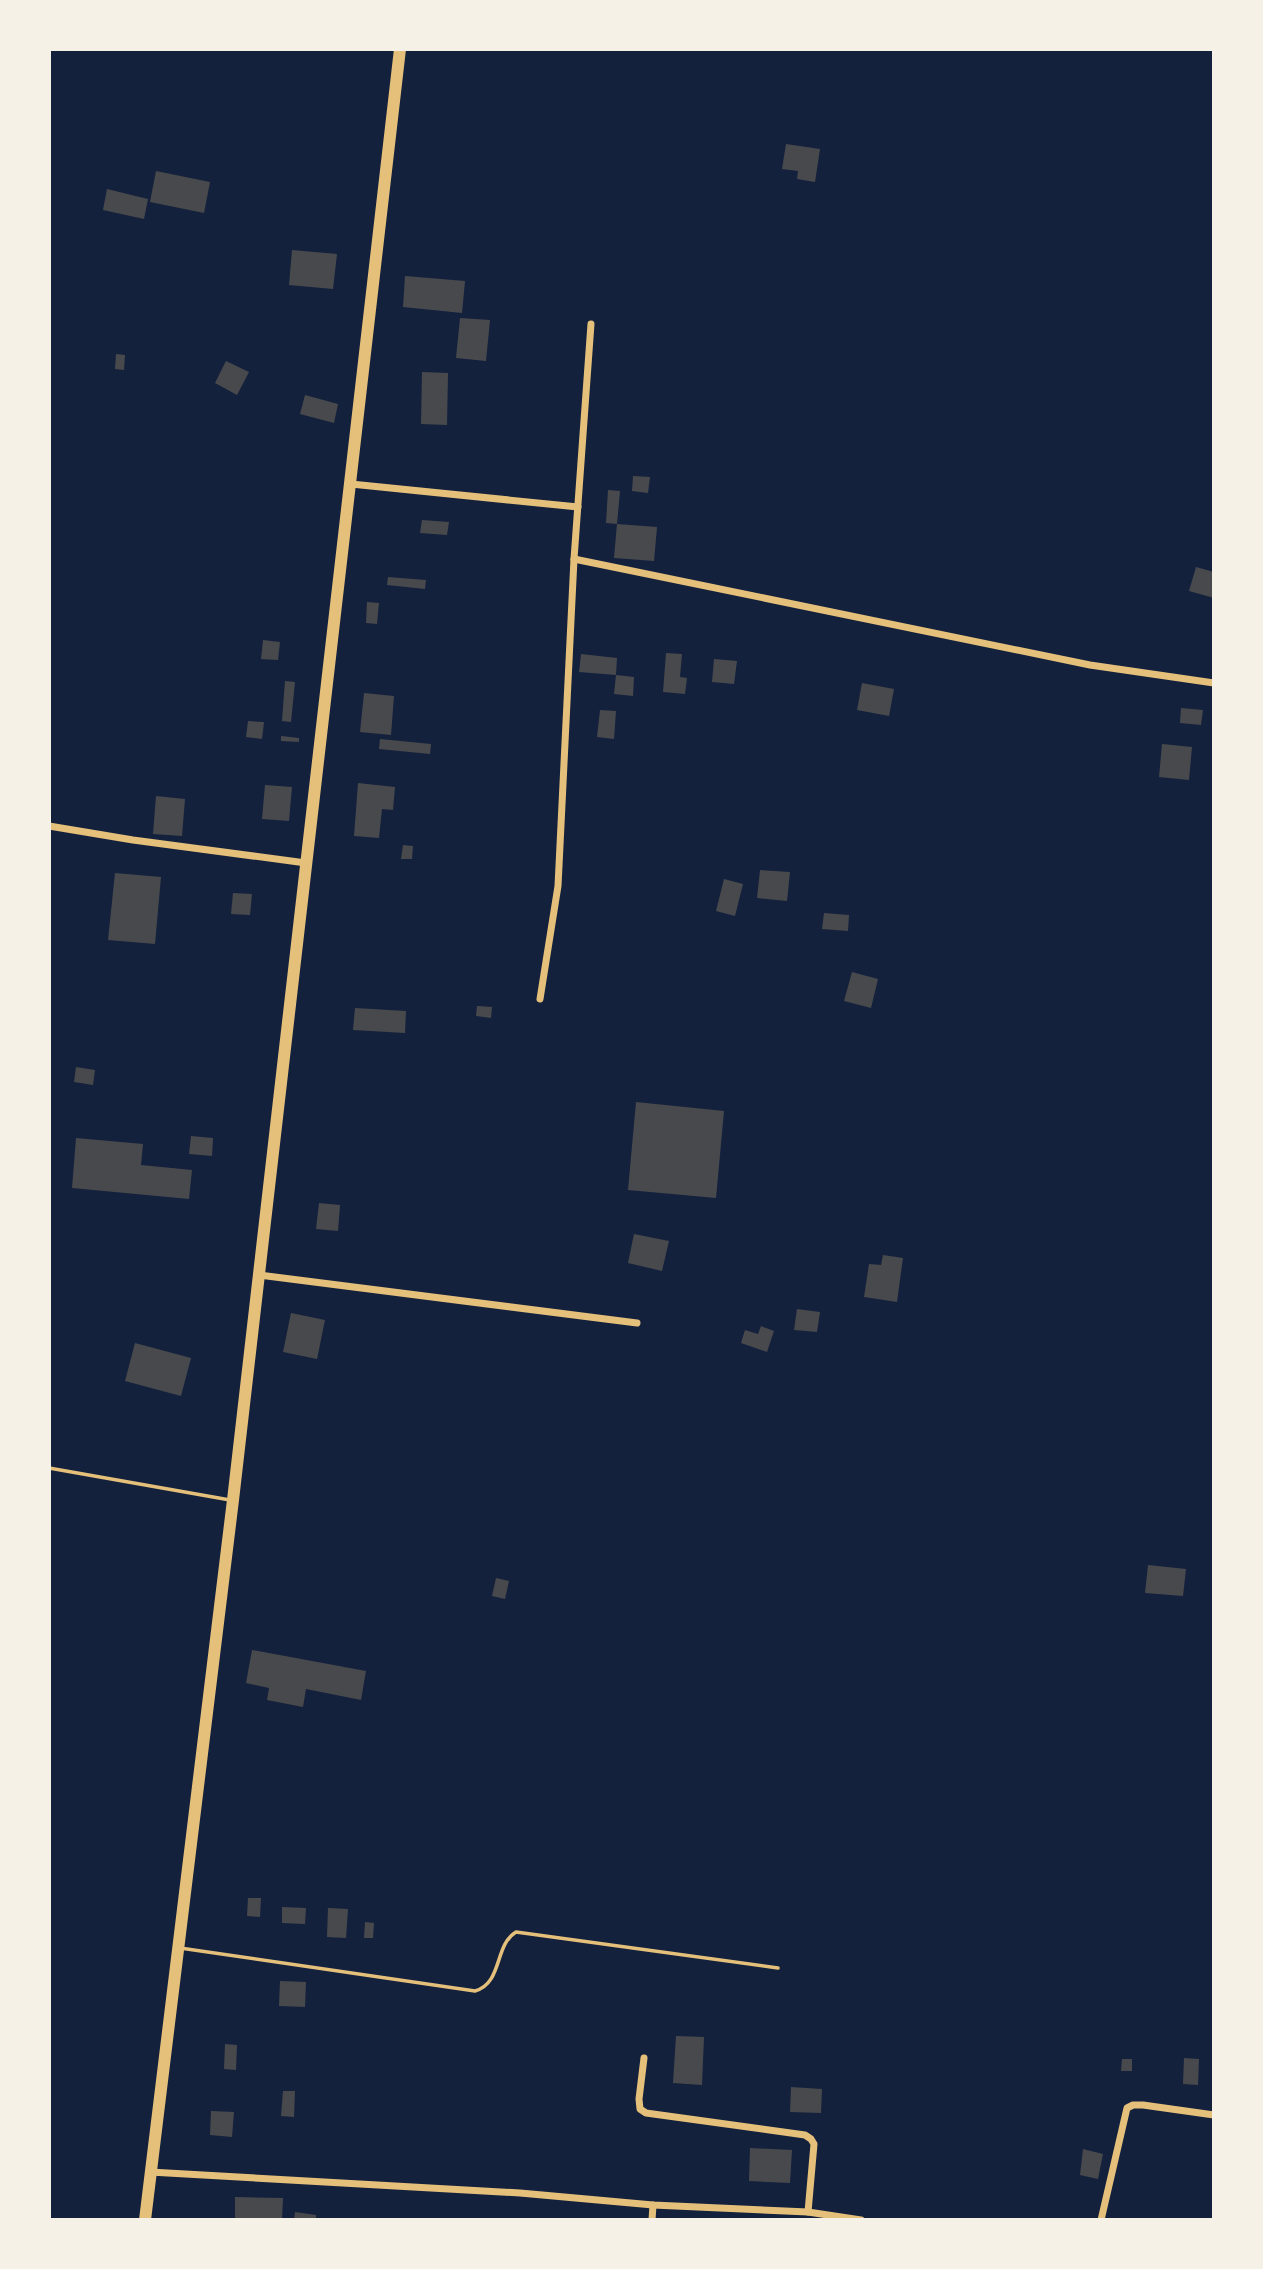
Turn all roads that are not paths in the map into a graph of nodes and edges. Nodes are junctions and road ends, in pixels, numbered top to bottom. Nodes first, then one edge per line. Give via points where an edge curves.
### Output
1 (400, 49) edge
2 (591, 324) dead end
3 (351, 484) junction
4 (578, 507) junction
5 (574, 559) junction
6 (1214, 683) edge
7 (49, 826) edge
8 (306, 863) junction
9 (540, 999) dead end
10 (259, 1275) junction
11 (637, 1324) dead end
12 (49, 1468) edge
13 (233, 1500) junction
14 (178, 1947) junction
15 (778, 1968) dead end
16 (644, 2058) dead end
17 (1214, 2115) edge
18 (150, 2172) junction
19 (653, 2205) junction
20 (808, 2212) junction
21 (145, 2220) edge
22 (652, 2220) edge
23 (861, 2220) edge
24 (1101, 2220) edge

1 - 3 main road
2 - 4 street
3 - 4 street
3 - 8 main road
4 - 5 street
5 - 6 street via 1090,665
5 - 9 street via 558,886
7 - 8 street
8 - 10 main road
10 - 11 street
10 - 13 main road
12 - 13 lane
13 - 14 main road
14 - 15 lane via 475,1991 490,1982 509,1936 516,1932
14 - 18 main road
16 - 20 street via 639,2099 640,2109 646,2113 811,2138
17 - 24 street via 1143,2105 1128,2108
18 - 19 street
18 - 21 main road
19 - 20 street
19 - 22 street
20 - 23 street

